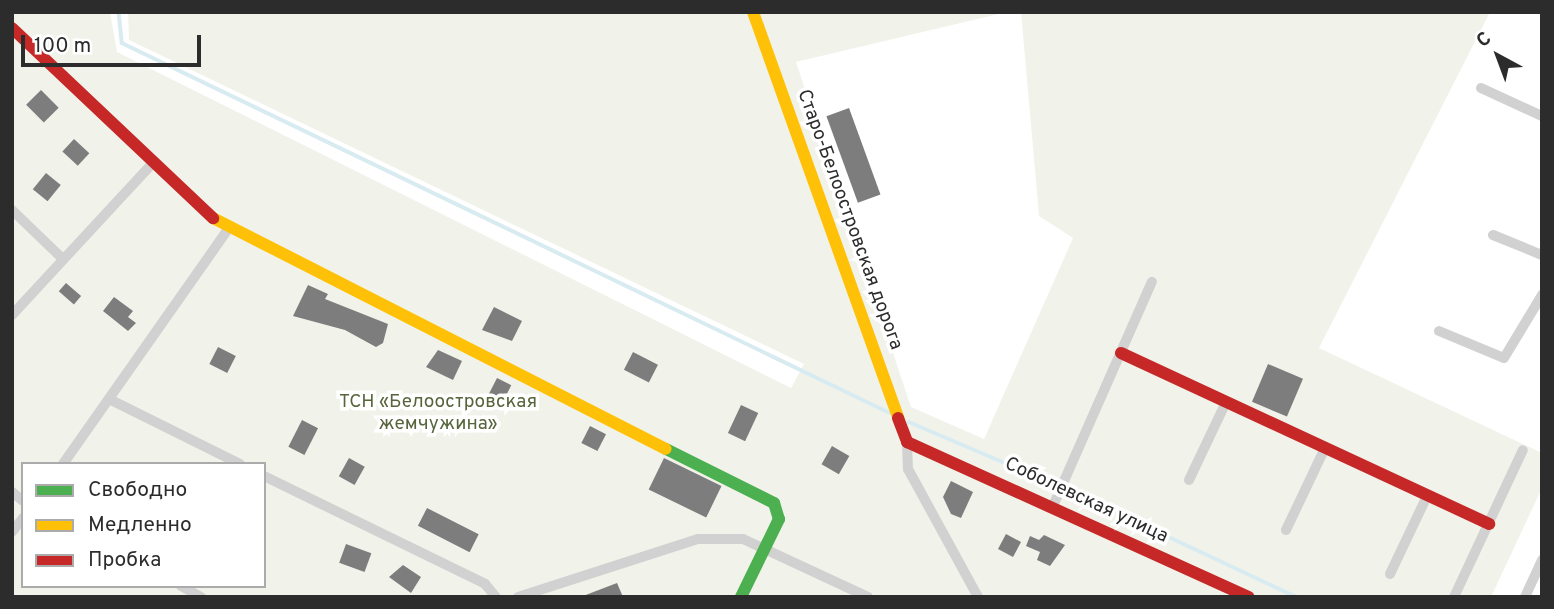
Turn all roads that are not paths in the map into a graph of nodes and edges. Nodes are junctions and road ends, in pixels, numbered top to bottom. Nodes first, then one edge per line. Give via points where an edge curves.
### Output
1 (753, 12) edge
2 (12, 28) edge
3 (1481, 88) dead end
4 (1542, 116) edge
5 (153, 163) junction
6 (12, 210) edge
7 (228, 229) junction
8 (1493, 235) dead end
9 (1542, 255) edge
10 (64, 259) junction
11 (1152, 282) dead end
12 (1542, 295) edge
13 (1539, 307) edge
14 (12, 315) edge
15 (1439, 331) dead end
16 (1121, 353) junction
17 (111, 400) junction
18 (1226, 402) junction
19 (907, 442) junction
20 (1325, 448) junction
21 (1523, 450) dead end
22 (64, 462) edge
23 (236, 462) edge
24 (266, 477) edge
25 (1189, 480) dead end
26 (1427, 496) junction
27 (1052, 506) junction
28 (1489, 524) junction
29 (1286, 530) dead end
30 (765, 548) junction
31 (1542, 560) edge
32 (1390, 574) dead end
33 (185, 588) edge
34 (201, 597) edge
35 (496, 597) edge
36 (518, 597) edge
37 (741, 597) edge
38 (869, 597) edge
39 (978, 597) edge
40 (1248, 597) edge
41 (1454, 597) edge
42 (1525, 597) edge

1 - 19 street, Старо-Белоостровская дорога
2 - 5 street
3 - 4 street
5 - 7 street
5 - 10 street
6 - 10 street
7 - 17 street
7 - 30 street via 774,503 779,519
8 - 9 street
10 - 14 street
11 - 16 street
12 - 13 street
13 - 15 street via 1504,358
16 - 18 street
16 - 27 street
17 - 22 street
17 - 23 street
18 - 20 street
18 - 25 street
19 - 27 street, Соболевская улица
19 - 39 street via 908,469
20 - 26 street
20 - 29 street
21 - 28 street
24 - 35 street via 485,584
26 - 28 street
26 - 32 street
27 - 40 street, Соболевская улица
28 - 41 street
30 - 36 street via 743,539 698,539
30 - 37 street
30 - 38 street
31 - 42 street
33 - 34 street

